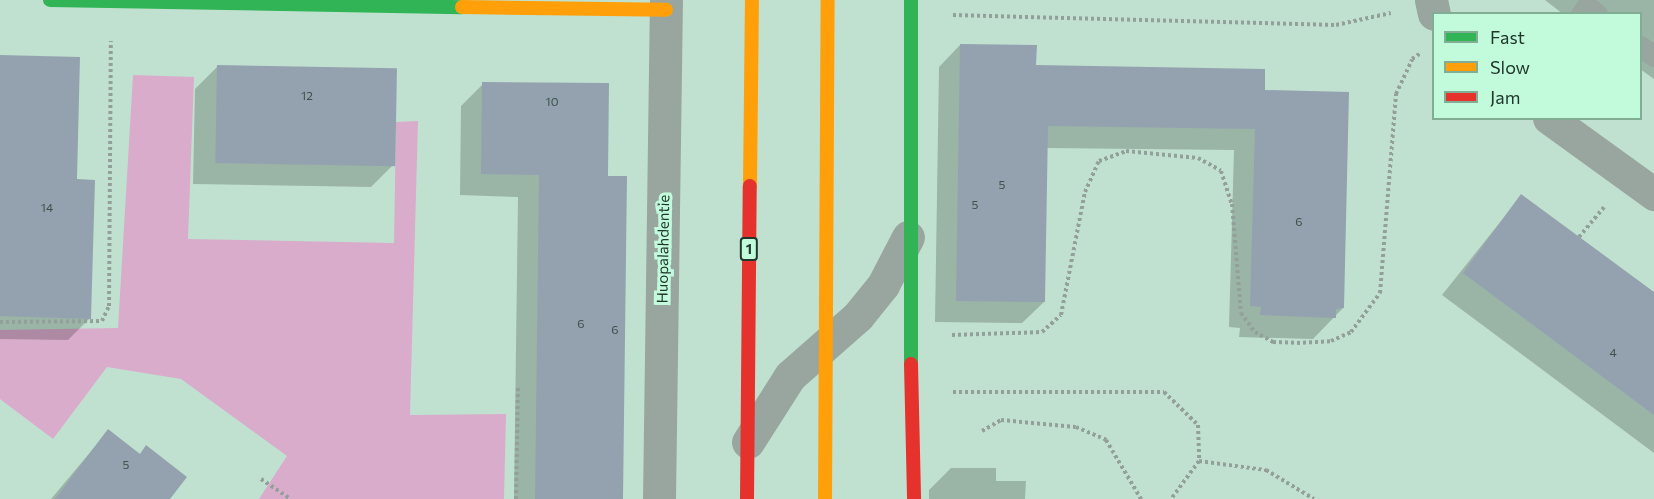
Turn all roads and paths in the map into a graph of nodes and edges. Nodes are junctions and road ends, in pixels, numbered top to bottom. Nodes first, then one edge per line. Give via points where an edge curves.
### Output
1 (50, 0) edge
2 (752, 0) edge
3 (828, 0) edge
4 (111, 1) edge
5 (666, 5) edge
6 (910, 7) edge
7 (1423, 7) edge
8 (1582, 12) edge
9 (1594, 12) edge
10 (1642, 47) edge
11 (1654, 56) edge
12 (1412, 59) dead end
13 (1552, 120) edge
14 (1654, 194) edge
15 (1609, 202) dead end
16 (908, 237) junction
17 (1579, 237) dead end
18 (0, 322) edge
19 (943, 335) dead end
20 (827, 341) junction
21 (518, 385) dead end
22 (943, 392) dead end
23 (982, 431) dead end
24 (748, 442) junction
25 (1199, 461) junction
26 (261, 479) dead end
27 (291, 499) edge
28 (516, 499) edge
29 (659, 499) edge
30 (747, 499) edge
31 (825, 499) edge
32 (914, 499) edge
33 (1141, 499) edge
34 (1171, 499) edge
35 (1314, 499) edge

1 - 4 street
2 - 24 street, 1
3 - 20 street
4 - 5 street
4 - 18 path via 109,306 102,321
5 - 29 street, Huopalahdentie
6 - 7 path via 1336,25
6 - 16 street
8 - 9 lane via 1587,6
10 - 11 lane
12 - 19 path via 1396,94 1380,293 1351,332 1331,341 1297,343 1273,342 1255,332 1241,313 1232,204 1221,171 1198,158 1126,152 1100,161 1085,192 1061,315 1042,332
13 - 14 street
15 - 17 path
16 - 20 street via 883,285
16 - 32 street
20 - 24 street via 790,376
20 - 31 street
21 - 28 path
22 - 25 path via 1164,392 1198,425
23 - 33 path via 1001,420 1041,420 1106,440
24 - 30 street, 1
25 - 34 path
25 - 35 path via 1266,470
26 - 27 path

